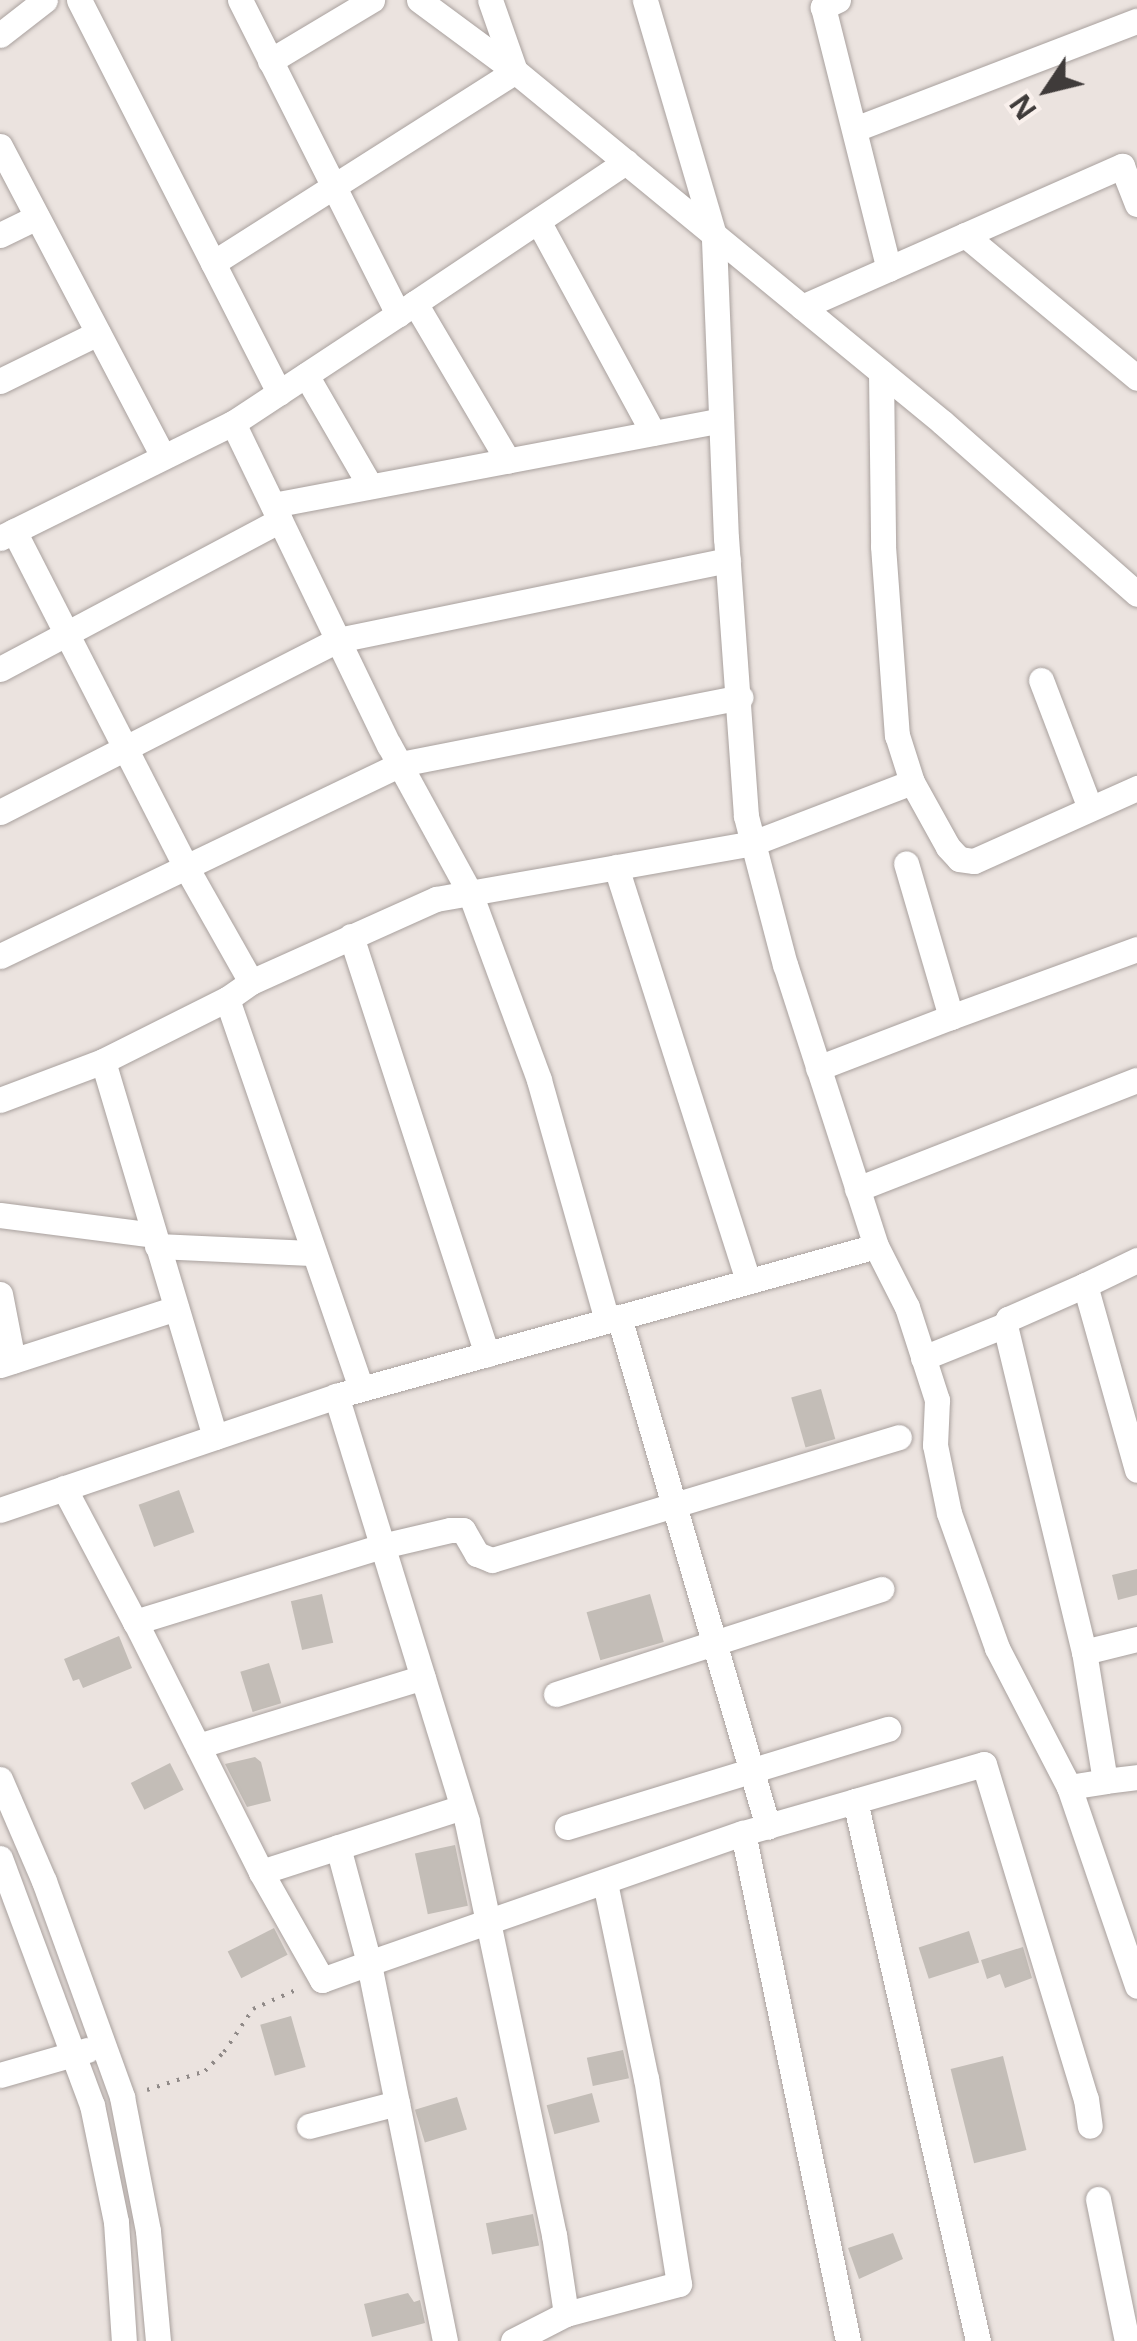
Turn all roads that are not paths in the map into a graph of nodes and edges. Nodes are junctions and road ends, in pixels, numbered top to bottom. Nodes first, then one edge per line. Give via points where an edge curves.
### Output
1 (45, 0) edge
2 (79, 0) edge
3 (240, 0) edge
4 (372, 0) edge
5 (418, 0) edge
6 (490, 0) edge
7 (645, 0) edge
8 (827, 2) edge
9 (1137, 21) edge
10 (0, 34) edge
11 (270, 60) junction
12 (515, 71) junction
13 (855, 130) junction
14 (0, 146) edge
15 (626, 162) junction
16 (1129, 164) edge
17 (333, 184) junction
18 (1137, 204) edge
19 (37, 217) junction
20 (538, 221) junction
21 (0, 235) edge
22 (714, 235) junction
23 (965, 235) junction
24 (213, 263) junction
25 (889, 269) junction
26 (802, 307) junction
27 (407, 308) junction
28 (98, 333) junction
29 (881, 372) junction
30 (306, 375) junction
31 (1137, 378) edge
32 (0, 381) edge
33 (279, 392) junction
34 (721, 420) junction
35 (234, 422) junction
36 (652, 433) junction
37 (163, 457) junction
38 (508, 460) junction
39 (370, 486) junction
40 (277, 512) junction
41 (7, 535) edge
42 (728, 560) junction
43 (1137, 594) edge
44 (68, 633) junction
45 (338, 640) junction
46 (0, 669) edge
47 (1041, 680) dead end
48 (740, 697) junction
49 (124, 749) junction
50 (400, 764) junction
51 (912, 782) junction
52 (1137, 788) edge
53 (1090, 808) junction
54 (0, 812) edge
55 (754, 843) junction
56 (906, 863) dead end
57 (186, 867) junction
58 (616, 868) junction
59 (470, 893) junction
60 (351, 936) junction
61 (1137, 949) edge
62 (0, 956) edge
63 (251, 982) junction
64 (227, 1000) junction
65 (951, 1017) junction
66 (104, 1061) junction
67 (818, 1068) junction
68 (1137, 1080) edge
69 (0, 1100) edge
70 (858, 1189) junction
71 (0, 1215) edge
72 (155, 1240) junction
73 (876, 1246) junction
74 (311, 1253) junction
75 (1137, 1260) edge
76 (748, 1282) junction
77 (1084, 1285) junction
78 (0, 1294) edge
79 (176, 1308) junction
80 (613, 1318) junction
81 (1004, 1326) junction
82 (487, 1354) junction
83 (923, 1358) junction
84 (7, 1363) edge
85 (361, 1389) junction
86 (336, 1396) junction
87 (899, 1437) dead end
88 (215, 1438) junction
89 (1137, 1470) edge
90 (64, 1488) junction
91 (675, 1507) junction
92 (0, 1510) edge
93 (382, 1546) junction
94 (882, 1589) dead end
95 (136, 1622) junction
96 (1137, 1640) edge
97 (715, 1644) junction
98 (1084, 1652) junction
99 (423, 1678) junction
100 (556, 1694) dead end
101 (888, 1729) dead end
102 (198, 1746) junction
103 (752, 1772) junction
104 (1137, 1777) edge
105 (0, 1779) edge
106 (1105, 1781) junction
107 (1069, 1787) junction
108 (855, 1801) junction
109 (462, 1807) junction
110 (567, 1827) dead end
111 (756, 1830) junction
112 (338, 1848) junction
113 (0, 1858) edge
114 (261, 1872) junction
115 (605, 1882) junction
116 (488, 1922) junction
117 (370, 1962) junction
118 (1137, 1986) edge
119 (103, 2046) junction
120 (74, 2054) junction
121 (0, 2075) edge
122 (397, 2103) junction
123 (309, 2126) dead end
124 (1090, 2126) dead end
125 (1098, 2199) dead end
126 (566, 2314) junction
127 (124, 2341) edge
128 (158, 2341) edge
129 (446, 2341) edge
130 (513, 2341) edge
131 (848, 2341) edge
132 (978, 2341) edge
133 (1127, 2341) edge

1 - 10 street
2 - 24 street
3 - 11 street
4 - 11 street
5 - 12 street
6 - 12 street
7 - 22 street
8 - 13 street
9 - 13 street
11 - 17 street
12 - 15 street
12 - 17 street
13 - 25 street
14 - 19 street
15 - 20 street
15 - 22 street
16 - 18 street
16 - 23 street
17 - 24 street
17 - 27 street
19 - 21 street
19 - 28 street
20 - 27 street
20 - 36 street
22 - 26 street
22 - 34 street
23 - 25 street
23 - 31 street
24 - 33 street
25 - 26 street
26 - 29 street
27 - 30 street
27 - 38 street
28 - 32 street
28 - 37 street
29 - 43 street
29 - 51 street via 883,546 897,736
30 - 33 street
30 - 39 street
33 - 35 street
34 - 36 street
34 - 42 street
35 - 37 street
35 - 40 street
36 - 38 street
37 - 41 street
38 - 39 street
39 - 40 street
40 - 44 street
40 - 45 street
41 - 44 street
42 - 45 street
42 - 48 street
44 - 46 street
44 - 49 street
45 - 49 street
45 - 50 street
47 - 53 street
48 - 50 street
48 - 55 street via 746,816
49 - 54 street
49 - 57 street
50 - 57 street
50 - 59 street
51 - 53 street via 959,860 974,862
51 - 55 street
52 - 53 street
55 - 58 street
55 - 67 street
56 - 65 street
57 - 62 street
57 - 63 street
58 - 59 street
58 - 76 street
59 - 60 street via 436,899
59 - 80 street
60 - 63 street
60 - 82 street
61 - 65 street
63 - 64 street
64 - 66 street
64 - 74 street
65 - 67 street
66 - 69 street
66 - 72 street
67 - 70 street
68 - 70 street
70 - 73 street
71 - 72 street
72 - 74 street
72 - 79 street
73 - 76 street
73 - 83 street
74 - 85 street
75 - 77 street
76 - 80 street
77 - 81 street via 1014,1314
77 - 89 street
78 - 84 street
79 - 84 street
79 - 88 street
80 - 82 street
80 - 91 street
81 - 83 street
81 - 98 street
82 - 85 street
83 - 107 street via 937,1400 936,1444 949,1513 997,1648
85 - 86 street
86 - 88 street
86 - 93 street
87 - 91 street
88 - 90 street
90 - 92 street
90 - 95 street
91 - 93 street via 492,1560 477,1554 463,1530
91 - 97 street
93 - 95 street
93 - 99 street
94 - 97 street
95 - 102 street
96 - 98 street
97 - 100 street
97 - 103 street
98 - 106 street
99 - 102 street
99 - 109 street
101 - 103 street
102 - 114 street
103 - 110 street
103 - 111 street
104 - 106 street
105 - 119 street
106 - 107 street
107 - 118 street
108 - 111 street
108 - 124 street via 984,1764
108 - 132 street
109 - 112 street
109 - 116 street
111 - 115 street
111 - 131 street
112 - 114 street
112 - 117 street
113 - 120 street
114 - 117 street via 322,1980
115 - 116 street
115 - 126 street via 680,2284
116 - 117 street
116 - 126 street
117 - 122 street
119 - 120 street
119 - 128 street via 122,2097 148,2231
120 - 121 street
120 - 127 street via 92,2105 116,2222
122 - 123 street
122 - 129 street
125 - 133 street
126 - 130 street

